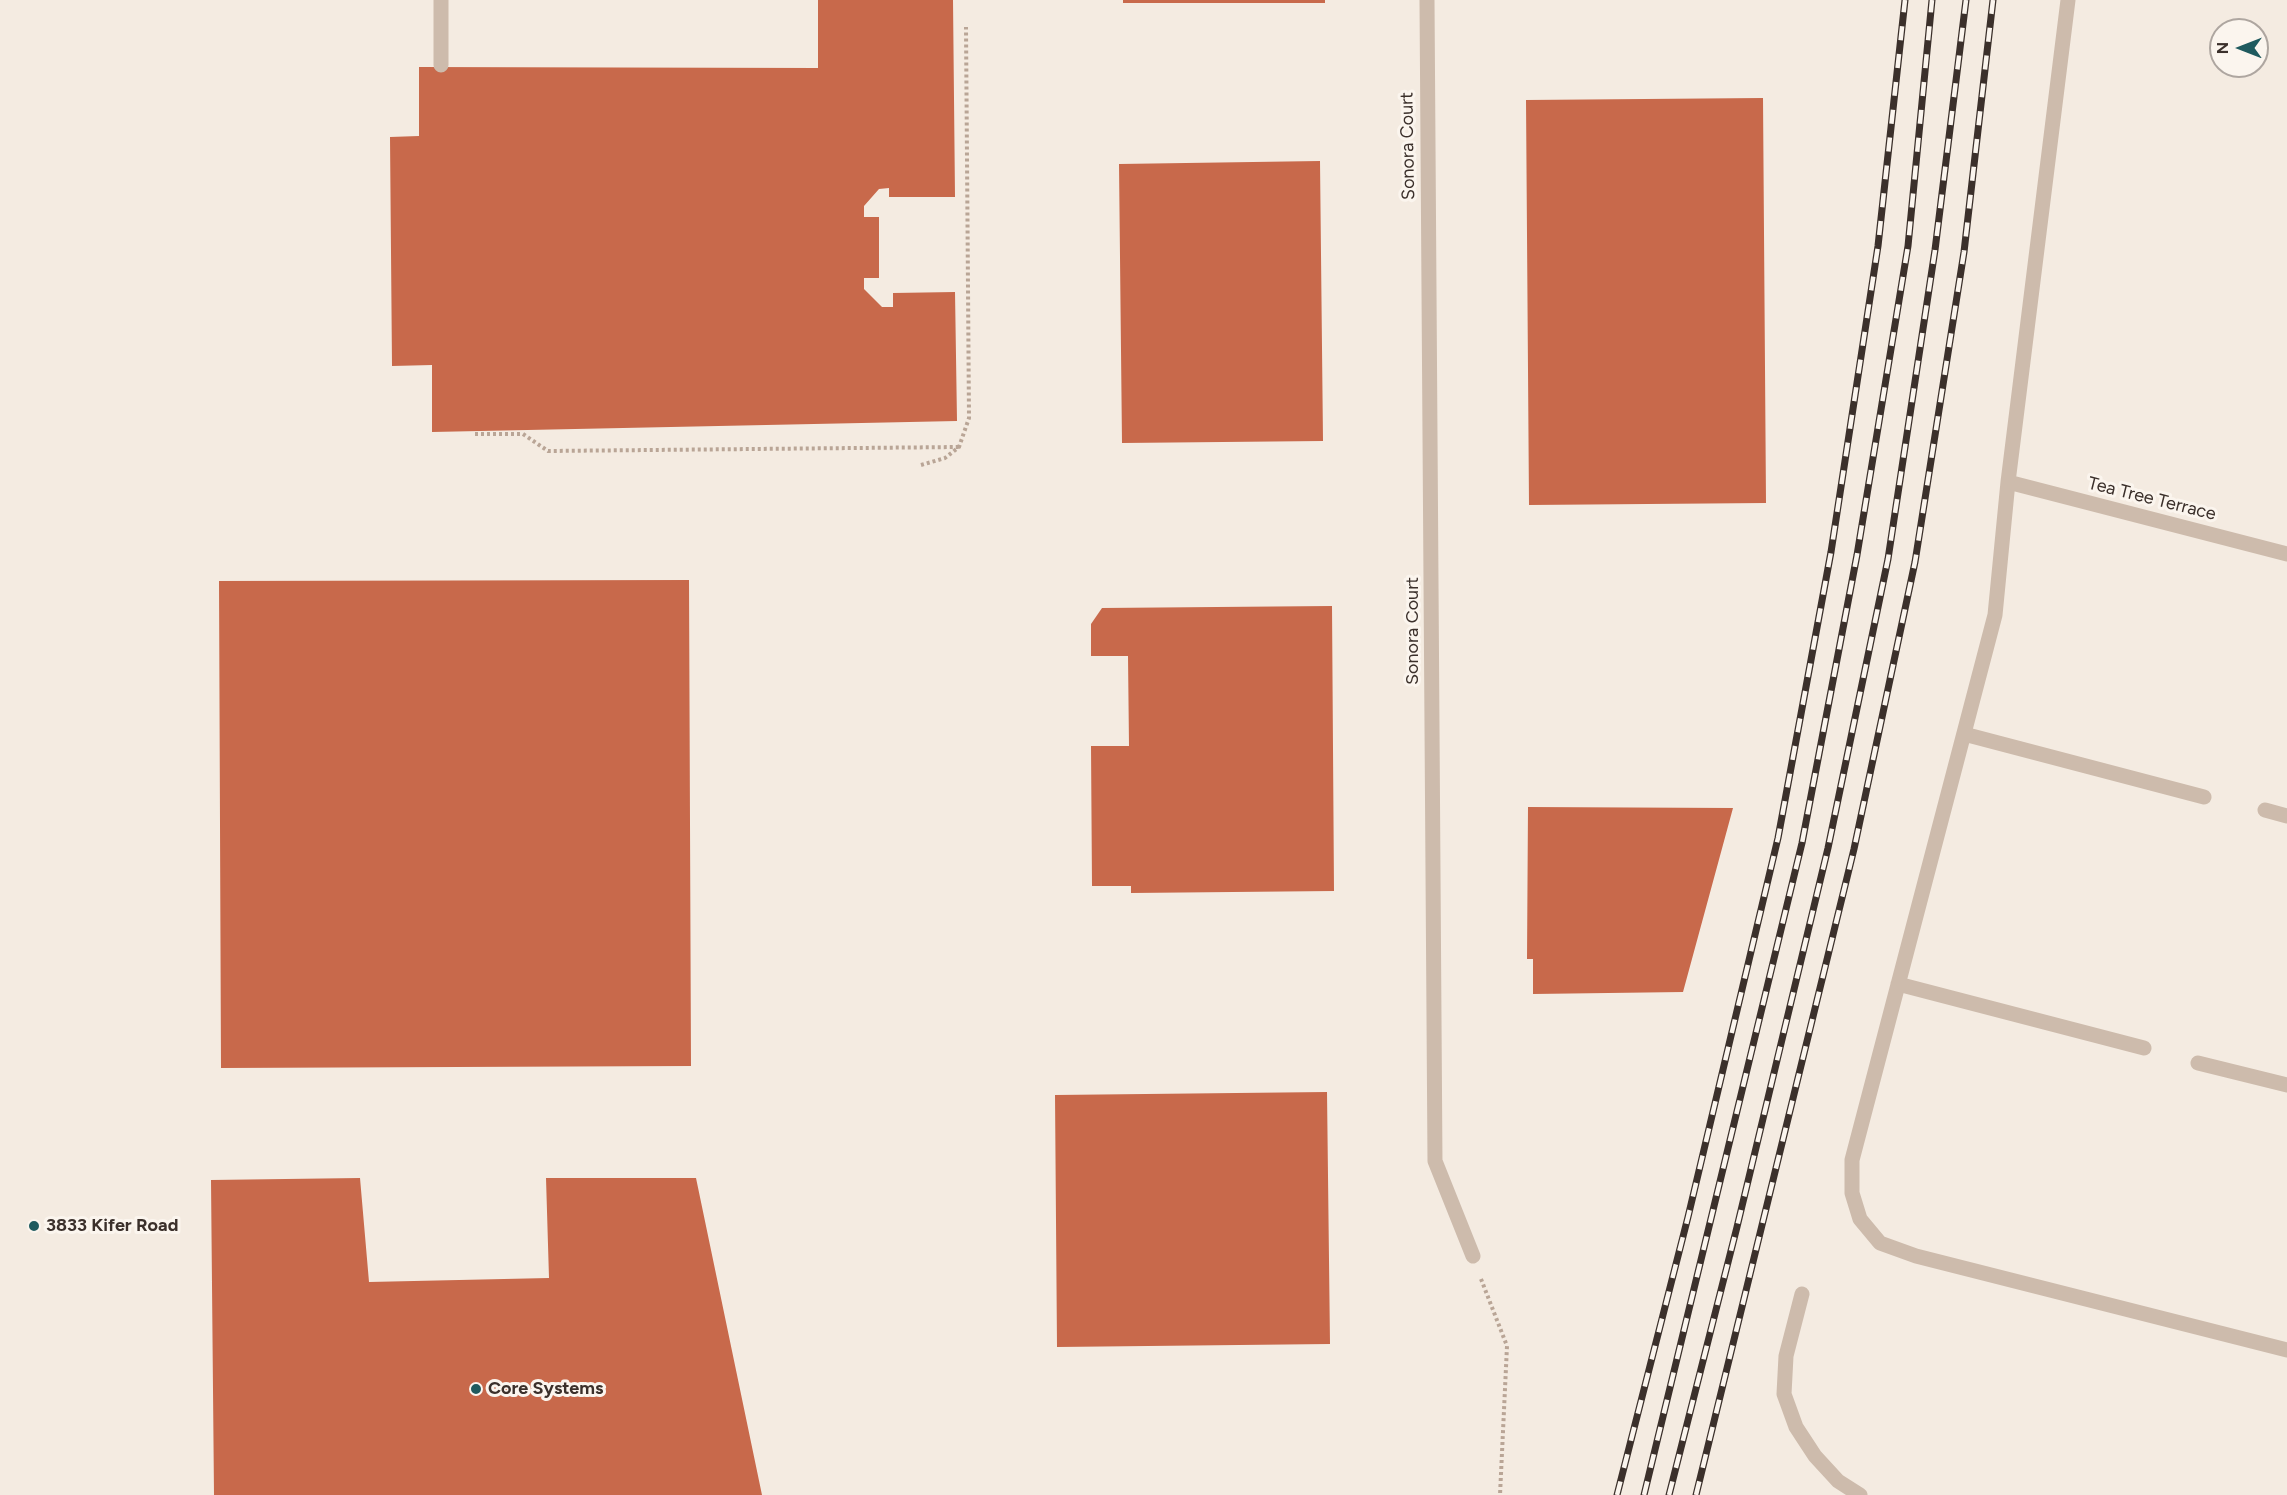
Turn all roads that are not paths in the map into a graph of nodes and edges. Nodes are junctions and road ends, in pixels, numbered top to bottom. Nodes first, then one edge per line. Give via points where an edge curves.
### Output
1 (441, 0) edge
2 (1427, 0) edge
3 (2068, 0) edge
4 (441, 65) dead end
5 (2008, 482) junction
6 (2287, 554) edge
7 (1964, 734) junction
8 (2204, 797) dead end
9 (2265, 810) dead end
10 (2287, 816) edge
11 (1898, 984) junction
12 (2144, 1048) dead end
13 (2198, 1063) dead end
14 (2287, 1085) edge
15 (1473, 1256) road end
16 (1802, 1294) dead end
17 (2287, 1350) edge
18 (1860, 1495) edge

1 - 4 street
2 - 15 street, Sonora Court via 1435,1161
3 - 5 street
5 - 6 street, Tea Tree Terrace
5 - 7 street via 1995,615
7 - 8 street
7 - 11 street
9 - 10 street
11 - 12 street
11 - 17 street via 1852,1160 1852,1193 1860,1219 1880,1243 1916,1256
13 - 14 street
16 - 18 street via 1786,1356 1784,1394 1796,1427 1815,1456 1838,1481

